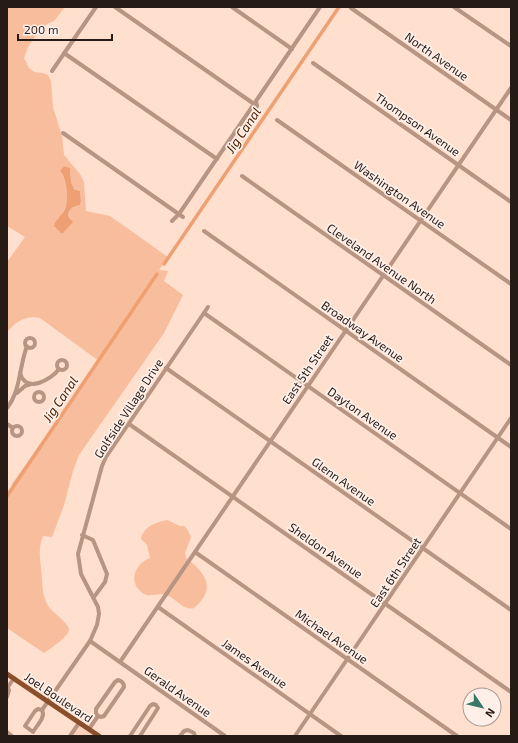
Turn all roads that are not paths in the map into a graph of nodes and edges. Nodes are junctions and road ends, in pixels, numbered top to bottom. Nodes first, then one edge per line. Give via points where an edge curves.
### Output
1 (96, 7) edge
2 (115, 7) edge
3 (232, 7) edge
4 (320, 7) edge
5 (454, 7) edge
6 (351, 8) dead end
7 (511, 46) edge
8 (292, 49) junction
9 (64, 53) junction
10 (313, 63) dead end
11 (52, 72) dead end
12 (511, 88) edge
13 (257, 106) junction
14 (496, 110) junction
15 (277, 120) dead end
16 (511, 120) edge
17 (63, 133) dead end
18 (217, 159) junction
19 (458, 165) junction
20 (242, 176) dead end
21 (511, 202) edge
22 (181, 216) junction
23 (420, 220) junction
24 (172, 221) dead end
25 (204, 231) dead end
26 (383, 276) junction
27 (511, 284) edge
28 (208, 307) dead end
29 (204, 313) junction
30 (345, 331) junction
31 (27, 346) dead end
32 (511, 366) edge
33 (166, 368) junction
34 (59, 369) dead end
35 (20, 371) junction
36 (34, 384) junction
37 (308, 386) junction
38 (38, 392) dead end
39 (15, 395) junction
40 (7, 408) edge
41 (511, 418) edge
42 (7, 424) edge
43 (129, 424) junction
44 (13, 428) dead end
45 (498, 438) junction
46 (270, 441) junction
47 (511, 447) edge
48 (460, 493) junction
49 (233, 497) junction
50 (511, 529) edge
51 (82, 535) junction
52 (423, 548) junction
53 (195, 552) junction
54 (94, 597) junction
55 (385, 604) junction
56 (158, 607) junction
57 (511, 610) edge
58 (90, 641) junction
59 (348, 659) junction
60 (120, 662) junction
61 (7, 674) edge
62 (14, 678) junction
63 (7, 687) edge
64 (511, 692) edge
65 (7, 697) edge
66 (48, 702) junction
67 (42, 710) junction
68 (310, 714) junction
69 (98, 716) junction
70 (79, 723) junction
71 (89, 729) junction
72 (7, 732) edge
73 (12, 736) edge
74 (70, 736) edge
75 (99, 736) edge
76 (130, 736) edge
77 (140, 736) edge
78 (180, 736) edge
79 (195, 736) edge
80 (224, 736) edge
81 (295, 736) edge
82 (341, 736) edge
83 (457, 736) edge

1 - 9 street
2 - 13 street
3 - 8 street
4 - 8 street
5 - 7 street
6 - 14 street, North Avenue
8 - 13 street via 256,101
9 - 11 street
9 - 18 street
10 - 19 street, Thompson Avenue
12 - 14 street, East 5th Street
13 - 18 street via 252,108
14 - 16 street, North Avenue
14 - 19 street, East 5th Street
15 - 23 street, Washington Avenue
17 - 22 street
18 - 22 street
19 - 21 street, Thompson Avenue
19 - 23 street, East 5th Street
20 - 26 street, Cleveland Avenue North
22 - 24 street
23 - 26 street, East 5th Street
23 - 27 street, Washington Avenue
25 - 30 street, Broadway Avenue
26 - 30 street, East 5th Street
26 - 32 street, Cleveland Avenue North
28 - 29 street, Golfside Village Drive
29 - 33 street, Golfside Village Drive
29 - 37 street, Dayton Avenue
30 - 37 street, East 5th Street
30 - 45 street, Broadway Avenue
31 - 35 street
33 - 43 street, Golfside Village Drive
33 - 46 street, Glenn Avenue
34 - 36 street via 47,380
35 - 36 street via 24,380
35 - 39 street
36 - 38 street
36 - 39 street via 25,386
37 - 46 street, East 5th Street
37 - 48 street, Dayton Avenue
39 - 40 street
41 - 45 street, East 6th Street
42 - 44 street
43 - 49 street, Sheldon Avenue
43 - 51 street, Golfside Village Drive via 102,466
45 - 47 street, Broadway Avenue
45 - 48 street, East 6th Street
46 - 49 street, East 5th Street
46 - 52 street, Glenn Avenue
48 - 50 street, Dayton Avenue
48 - 52 street, East 6th Street
49 - 53 street, East 5th Street
49 - 55 street, Sheldon Avenue
51 - 54 street, Golfside Village Drive via 78,554 79,566 84,582
51 - 54 street via 92,540 107,574 105,582
52 - 55 street, East 6th Street
52 - 57 street, Glenn Avenue
53 - 56 street, East 5th Street
53 - 59 street, Michael Avenue
54 - 58 street, Golfside Village Drive via 99,617
55 - 59 street, East 6th Street
55 - 64 street, Sheldon Avenue
56 - 60 street, East 5th Street
56 - 68 street, James Avenue
58 - 60 street, Gerald Avenue
58 - 66 street, Golfside Village Drive
59 - 68 street, East 6th Street
59 - 83 street, Michael Avenue
60 - 80 street, Gerald Avenue
61 - 62 main road, Joel Boulevard
62 - 63 street
62 - 66 main road, Joel Boulevard
63 - 65 street
66 - 67 street, Golfside Village Drive
66 - 70 main road, Joel Boulevard
67 - 67 street via 42,718 33,732 25,726 35,711
68 - 81 street, East 6th Street
68 - 82 street, James Avenue
69 - 69 street via 104,716 118,696 124,687 122,681 115,682 96,709
69 - 71 street
70 - 71 main road, Joel Boulevard
70 - 74 street
71 - 75 main road, Joel Boulevard
72 - 73 street
76 - 77 street via 150,706 156,705 156,714
78 - 79 street via 188,730

